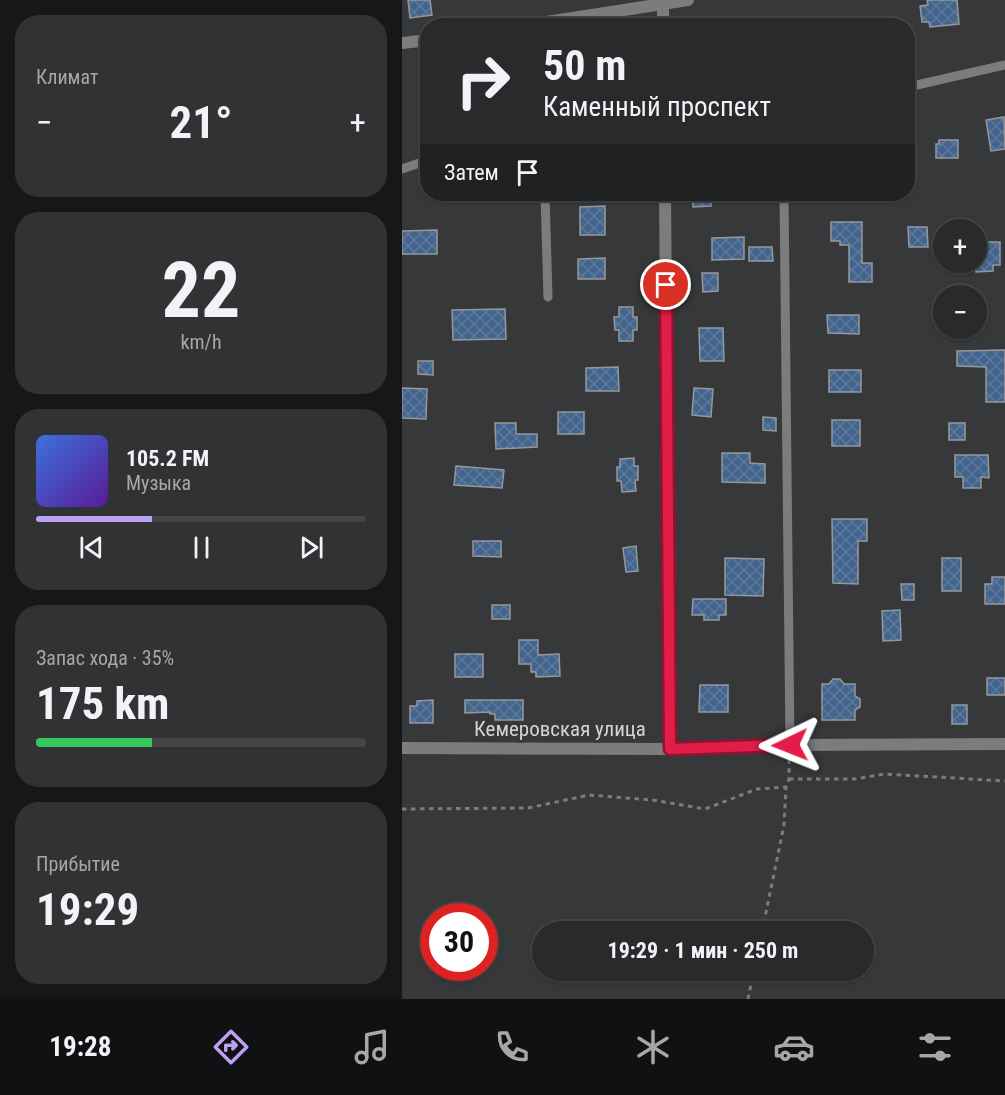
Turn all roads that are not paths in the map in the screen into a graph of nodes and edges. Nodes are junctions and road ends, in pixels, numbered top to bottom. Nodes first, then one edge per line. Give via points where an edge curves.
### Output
1 (688, 0) edge
2 (663, 2) edge
3 (568, 18) edge
4 (663, 18) edge
5 (420, 41) edge
6 (402, 44) edge
7 (1005, 65) edge
8 (915, 85) edge
9 (420, 163) edge
10 (402, 169) edge
11 (545, 201) edge
12 (665, 201) edge
13 (784, 201) edge
14 (548, 297) dead end
15 (1005, 744) edge
16 (790, 745) junction
17 (402, 748) edge
18 (670, 749) junction

1 - 2 street
2 - 3 street
2 - 4 street
5 - 6 street
7 - 8 lane
9 - 10 lane
11 - 14 lane
12 - 18 street
13 - 16 lane
15 - 16 street, Кемеровская улица
16 - 18 street, Кемеровская улица
17 - 18 street, Кемеровская улица

